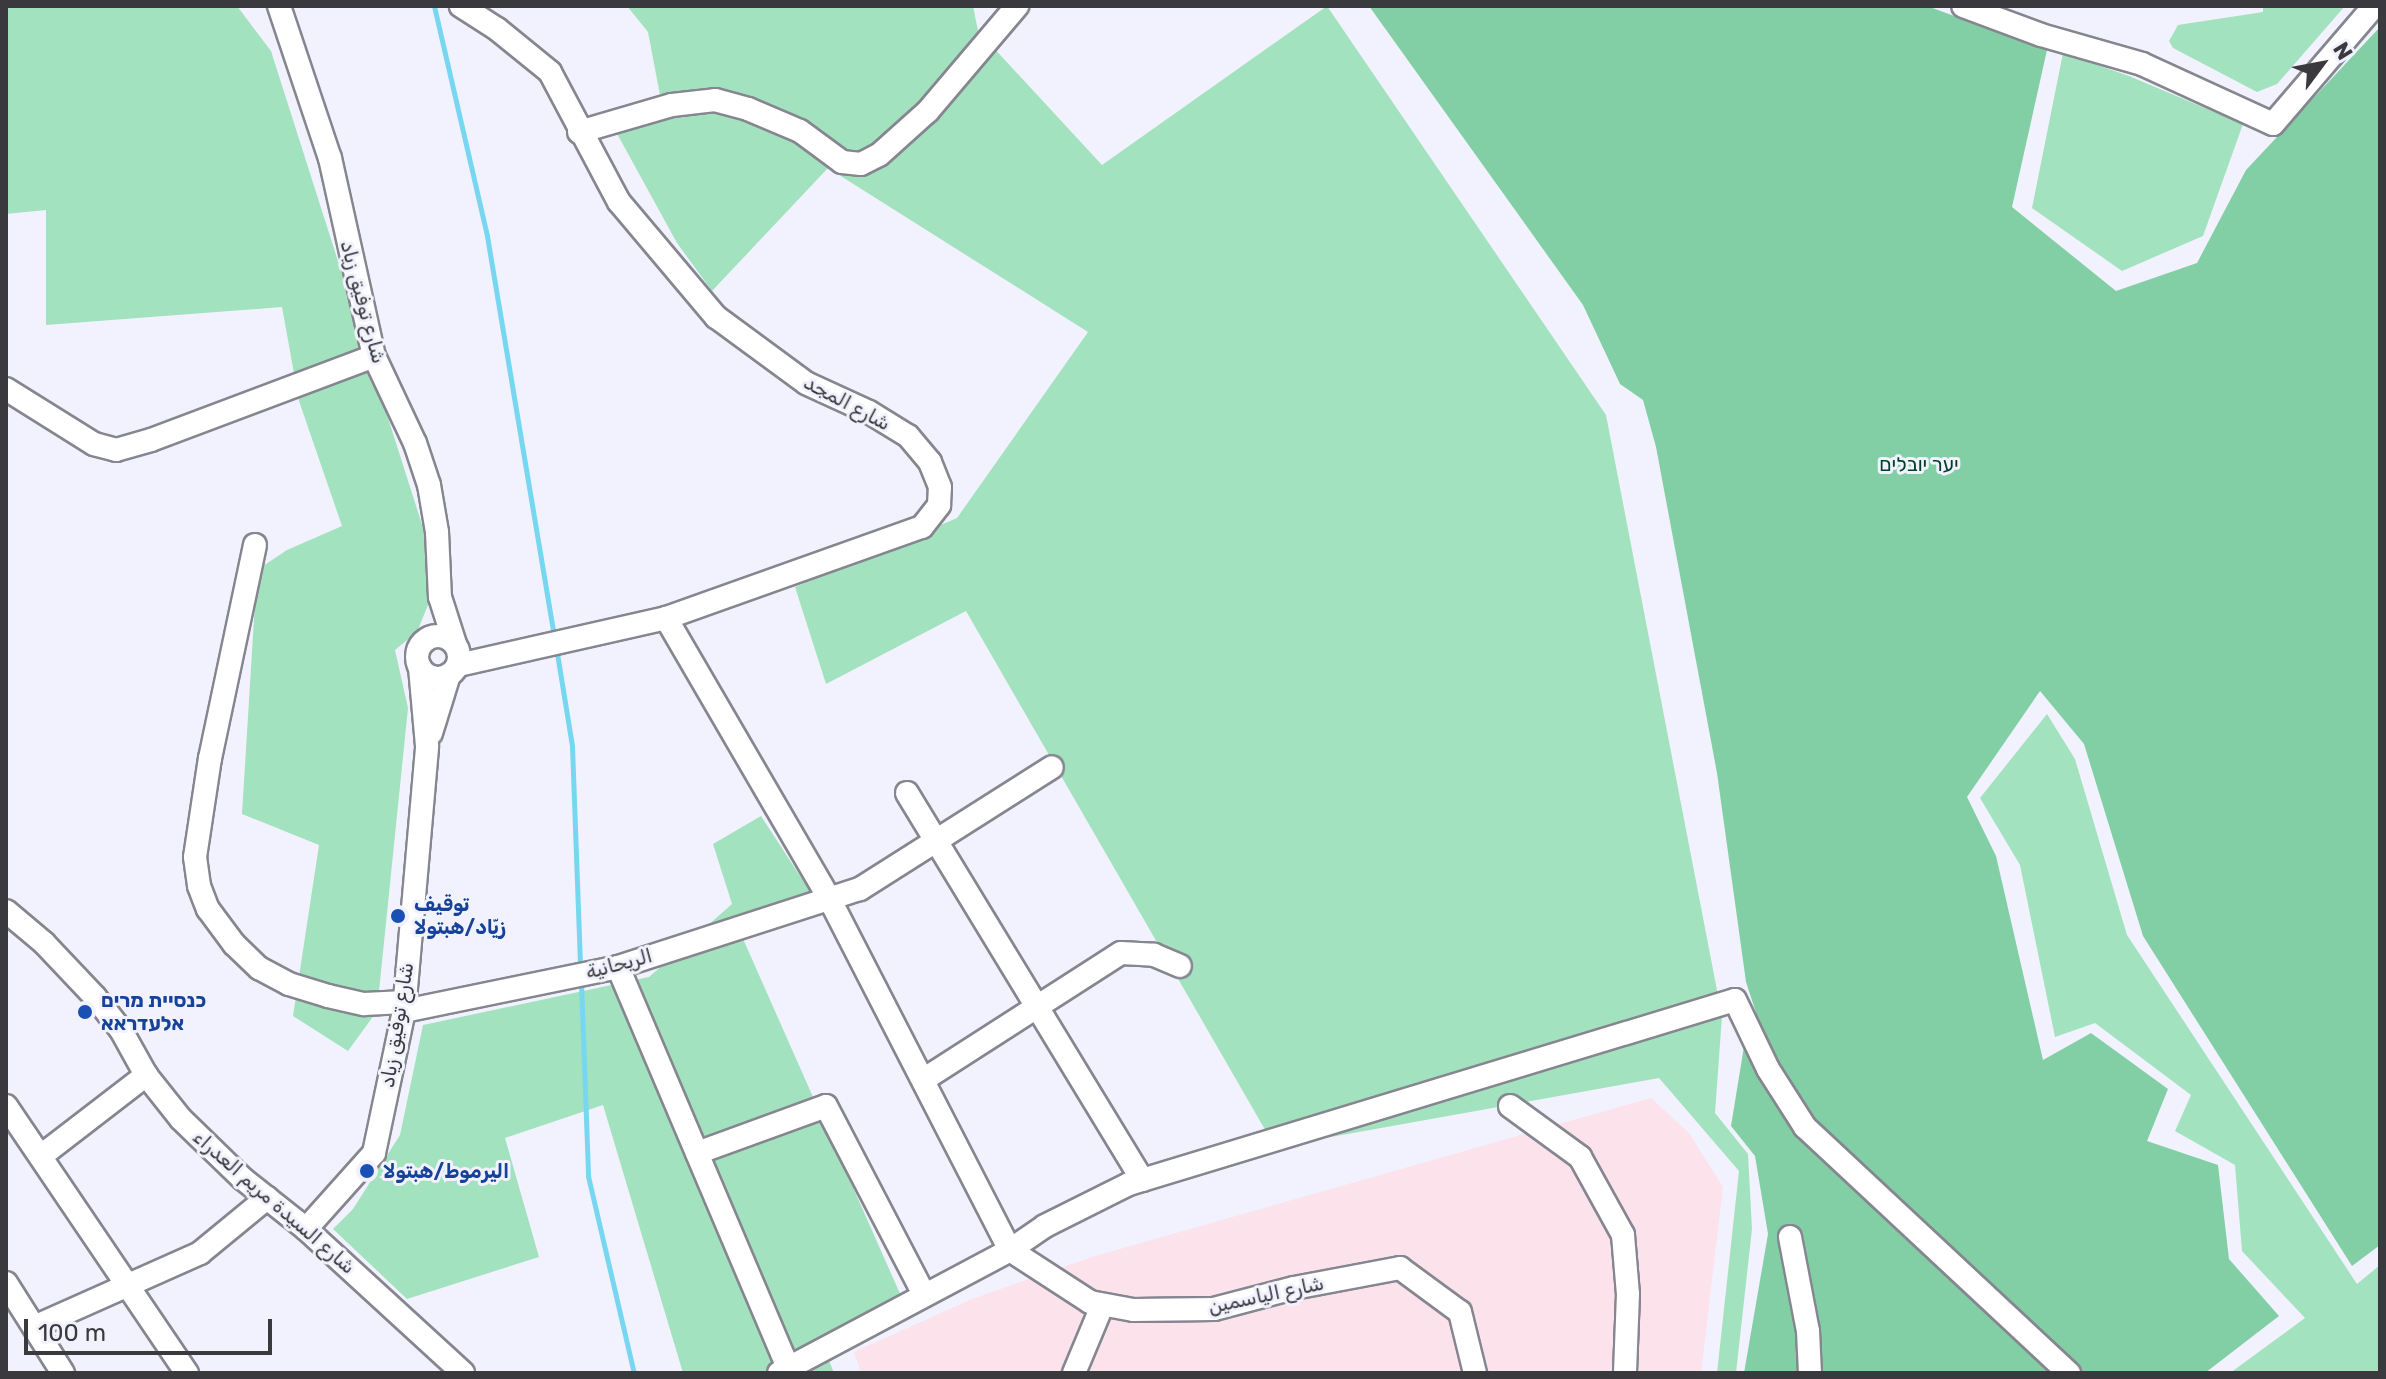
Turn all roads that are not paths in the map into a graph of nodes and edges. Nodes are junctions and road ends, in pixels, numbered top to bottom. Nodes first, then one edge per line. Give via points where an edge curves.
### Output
1 (279, 6) edge
2 (461, 6) edge
3 (1017, 6) edge
4 (1963, 6) edge
5 (2374, 6) edge
6 (579, 132) junction
7 (374, 356) junction
8 (6, 389) edge
9 (255, 545) dead end
10 (440, 597) junction
11 (666, 618) junction
12 (420, 656) junction
13 (454, 662) junction
14 (427, 746) junction
15 (1052, 767) dead end
16 (907, 793) dead end
17 (936, 840) junction
18 (829, 898) junction
19 (6, 911) edge
20 (1180, 966) dead end
21 (618, 967) junction
22 (1036, 1005) junction
23 (404, 1007) junction
24 (146, 1075) junction
25 (923, 1080) junction
26 (6, 1106) edge
27 (1510, 1106) dead end
28 (697, 1153) junction
29 (41, 1156) junction
30 (1142, 1180) junction
31 (267, 1198) junction
32 (306, 1229) junction
33 (1790, 1237) dead end
34 (1010, 1250) junction
35 (6, 1283) edge
36 (126, 1286) junction
37 (924, 1294) junction
38 (1102, 1306) junction
39 (34, 1327) junction
40 (784, 1370) edge
41 (63, 1373) edge
42 (187, 1373) edge
43 (463, 1373) edge
44 (1074, 1373) edge
45 (1475, 1373) edge
46 (1625, 1373) edge
47 (1810, 1373) edge
48 (2069, 1373) edge

1 - 7 street, شارع توفيق زياد via 330,158
2 - 6 street, شارع المجد via 550,72
3 - 6 street via 928,111 879,155 861,164 842,162 800,131 715,100 672,105
4 - 5 street via 2142,64 2273,124
6 - 11 street, شارع المجد via 619,202 716,317 806,383 908,436 930,462 940,487 939,505 922,527
7 - 8 street via 116,450 94,444
7 - 10 street, شارع توفيق زياد via 429,485
9 - 23 street, الريحانية via 210,758 195,857 199,886 208,909 259,968 328,996
10 - 12 street
10 - 13 street
11 - 13 street, شارع المجد
11 - 18 street
12 - 13 street via 436,678
12 - 13 street, شارع المجد via 439,636
12 - 14 street
13 - 14 street
14 - 23 street, شارع توفيق زياد
15 - 17 street, الريحانية
16 - 17 street
17 - 18 street, الريحانية via 860,889
17 - 22 street
18 - 21 street, الريحانية
18 - 25 street
19 - 24 street, شارع السيدة مريم العدراء via 95,997
20 - 22 street via 1154,955 1121,953
21 - 23 street, الريحانية
21 - 28 street
22 - 25 street
22 - 30 street
23 - 32 street, شارع توفيق زياد via 374,1153
24 - 29 street
24 - 31 street, شارع السيدة مريم العدراء via 181,1119
25 - 34 street
26 - 29 street
27 - 46 street via 1580,1157 1623,1235 1628,1294
28 - 37 street via 826,1106
28 - 40 street
29 - 36 street
30 - 34 street via 1045,1226
30 - 48 street via 1735,1000 1768,1069 1805,1127
31 - 32 street, شارع السيدة مريم العدراء
31 - 36 street via 200,1253
32 - 43 street, شارع السيدة مريم العدراء
33 - 47 street via 1808,1331
34 - 37 street
34 - 38 street, شارع الياسمين
35 - 39 street
36 - 39 street
36 - 42 street
37 - 40 street
38 - 44 street
38 - 45 street, شارع الياسمين via 1214,1309 1400,1268 1460,1312
39 - 41 street

